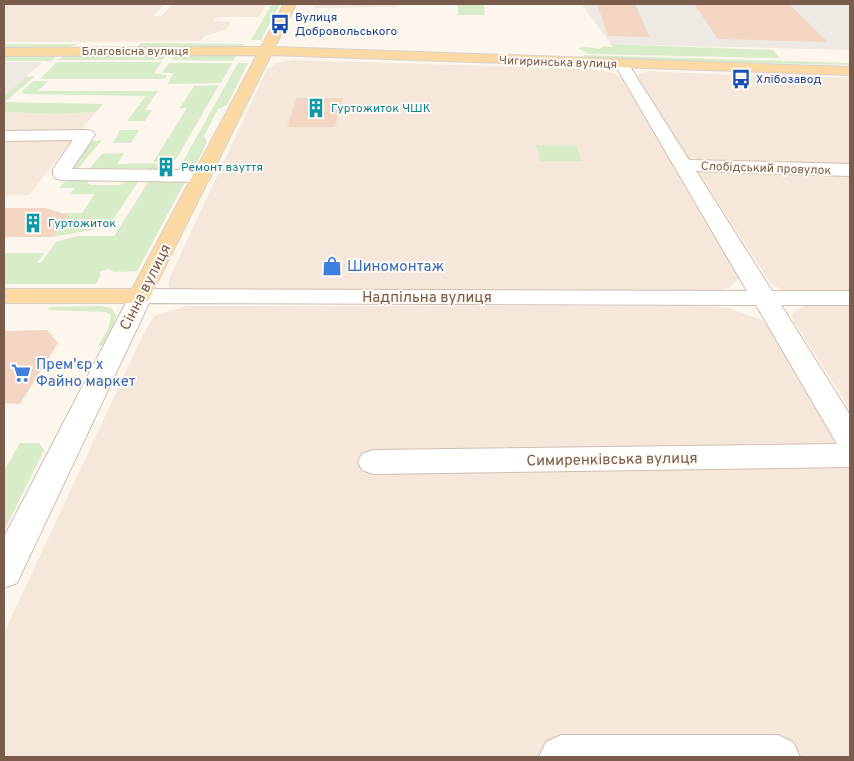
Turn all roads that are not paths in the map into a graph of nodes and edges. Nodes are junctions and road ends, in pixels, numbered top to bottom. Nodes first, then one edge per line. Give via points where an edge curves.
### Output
1 (290, 4) edge
2 (267, 51) junction
3 (4, 52) edge
4 (622, 65) junction
5 (850, 71) edge
6 (4, 136) edge
7 (682, 165) junction
8 (850, 170) edge
9 (202, 176) junction
10 (4, 296) edge
11 (140, 296) junction
12 (765, 298) junction
13 (850, 298) edge
14 (850, 439) edge
15 (850, 455) edge
16 (373, 462) dead end
17 (4, 572) edge
18 (561, 757) edge
19 (778, 757) edge

1 - 2 main road, Сінна вулиця
2 - 3 main road, Благовісна вулиця
2 - 4 main road, Чигиринська вулиця
2 - 9 main road, Сінна вулиця
4 - 5 main road, Чигиринська вулиця
4 - 7 street
6 - 9 street via 86,135 62,169 62,174
7 - 8 street, Слобідський провулок
7 - 12 street
9 - 11 main road, Сінна вулиця
10 - 11 main road, Надпільна вулиця
11 - 12 street, Надпільна вулиця
11 - 17 street, Сінна вулиця
12 - 13 street, Надпільна вулиця
12 - 14 street
15 - 16 street, Симиренківська вулиця
18 - 19 street

